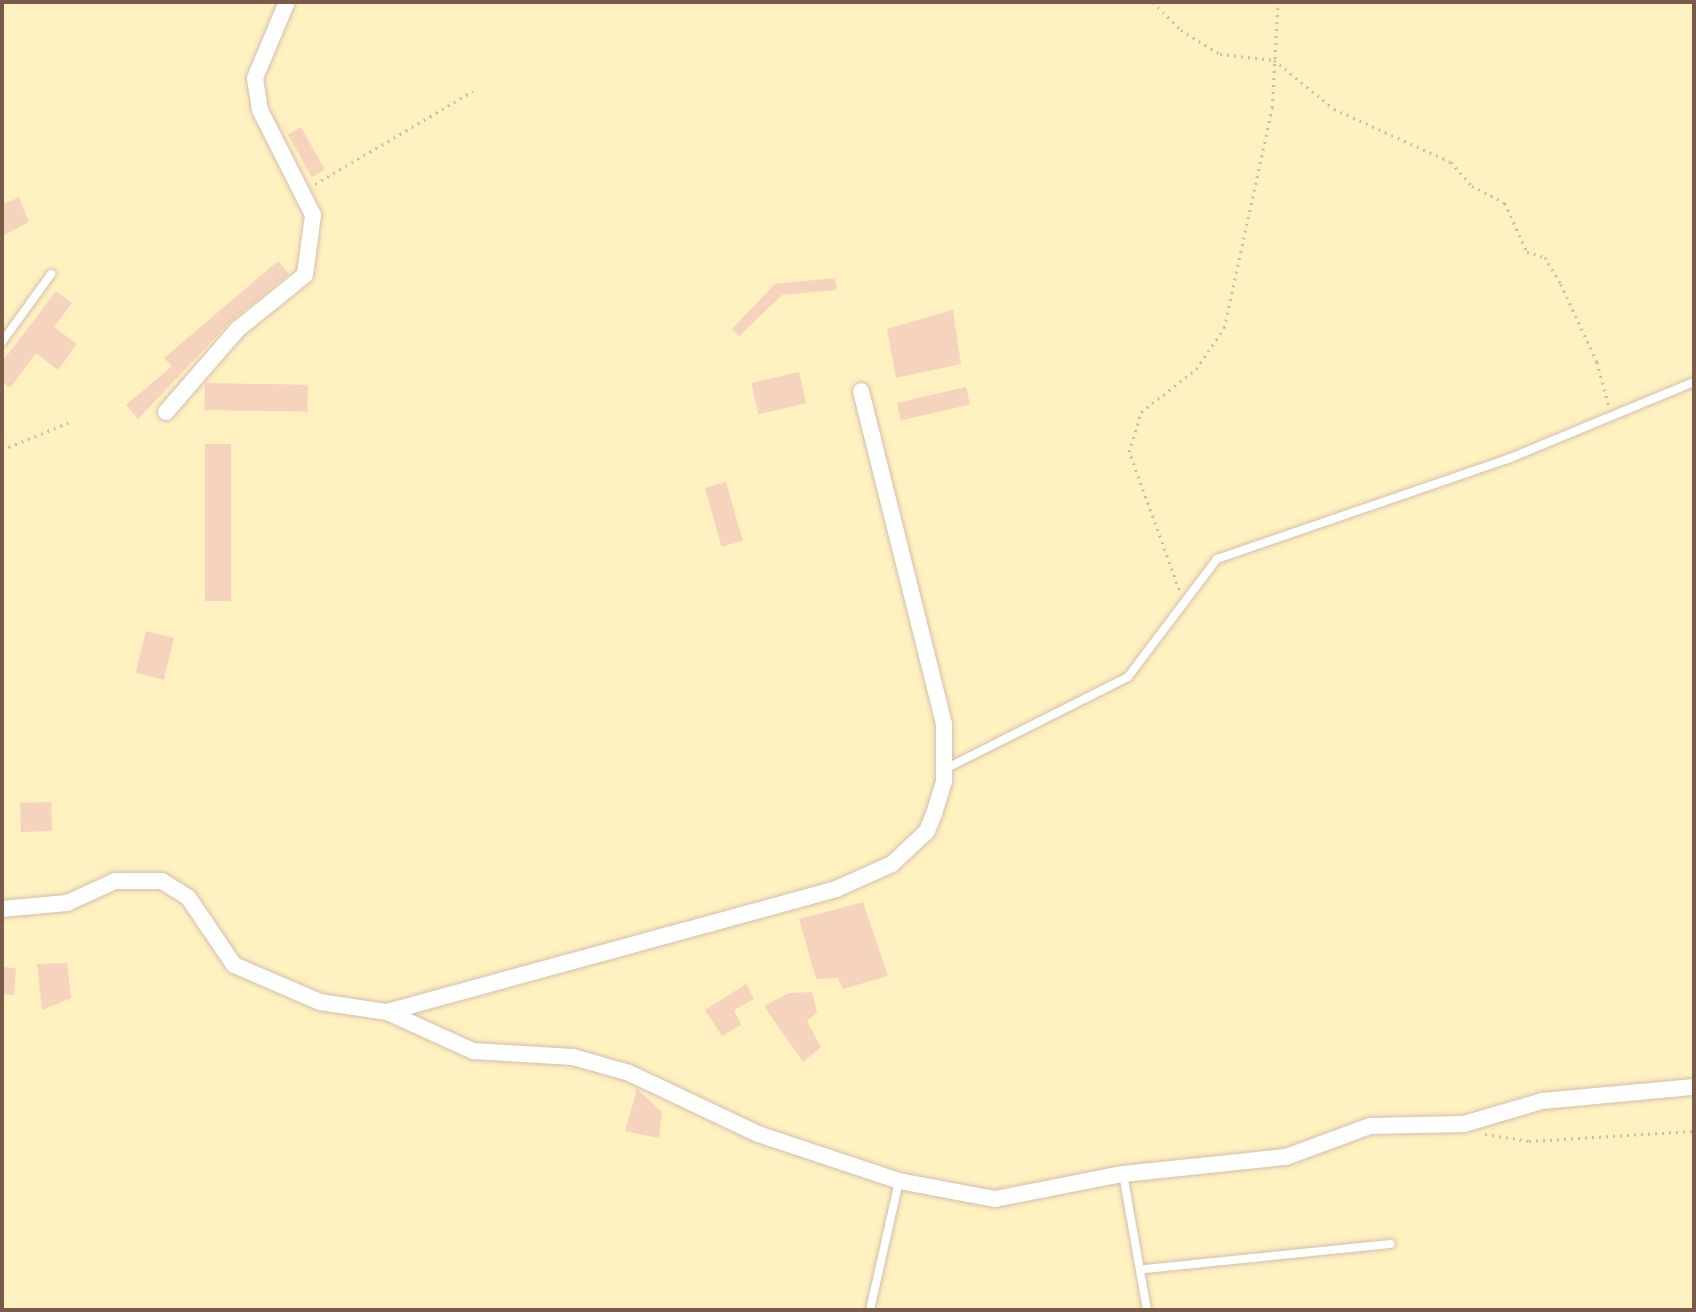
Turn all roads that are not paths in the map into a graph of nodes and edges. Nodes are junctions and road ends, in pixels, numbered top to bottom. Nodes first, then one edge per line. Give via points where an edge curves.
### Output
1 (287, 2) edge
2 (51, 274) dead end
3 (2, 342) edge
4 (1694, 382) edge
5 (861, 391) dead end
6 (166, 412) dead end
7 (945, 769) junction
8 (2, 909) edge
9 (387, 1012) junction
10 (1694, 1087) edge
11 (1123, 1174) junction
12 (899, 1181) junction
13 (1391, 1244) dead end
14 (1144, 1269) junction
15 (870, 1310) edge
16 (1147, 1310) edge

1 - 6 street via 255,78 260,110 313,215 305,275 238,329
2 - 3 lane
4 - 7 lane via 1508,459 1217,559 1128,677
5 - 7 street via 944,724
7 - 9 street via 934,814 909,851 836,889
8 - 9 street via 67,903 115,881 162,881 188,897 234,965 320,1002
9 - 12 street via 472,1051 573,1057 629,1073 758,1134
10 - 11 street via 1542,1101 1464,1124 1370,1126 1286,1157
11 - 12 street via 995,1199
11 - 14 lane
12 - 15 lane
13 - 14 lane
14 - 16 lane

